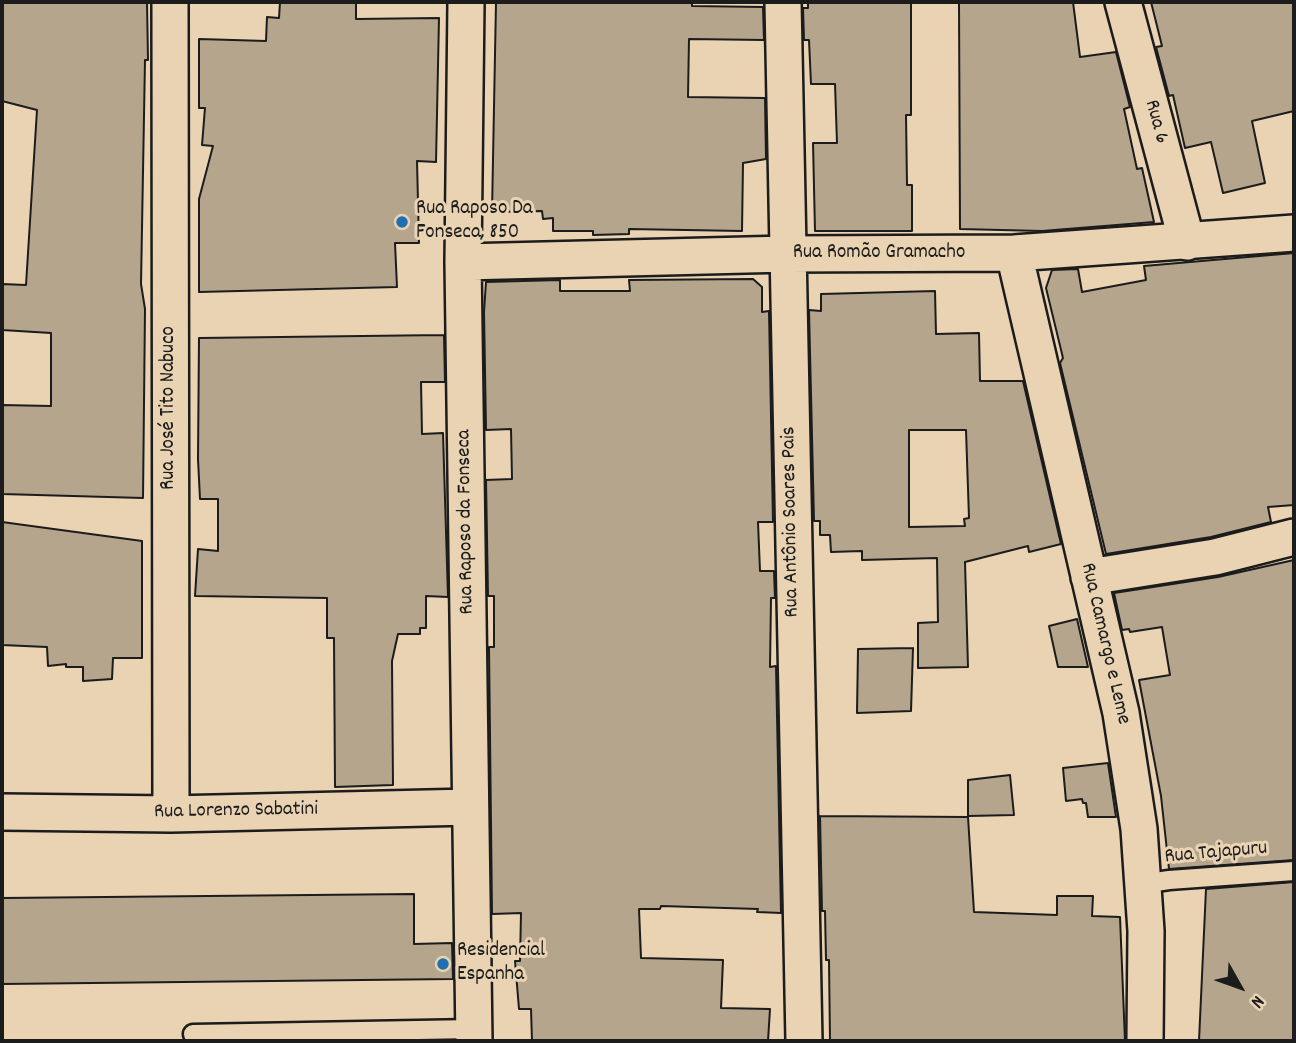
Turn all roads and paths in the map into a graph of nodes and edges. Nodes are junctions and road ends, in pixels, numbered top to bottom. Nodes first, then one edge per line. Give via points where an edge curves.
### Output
1 (170, 2) edge
2 (466, 2) edge
3 (783, 2) edge
4 (1123, 2) edge
5 (1294, 233) edge
6 (1187, 242) junction
7 (1014, 253) junction
8 (787, 254) junction
9 (463, 262) junction
10 (1294, 537) edge
11 (1089, 577) junction
12 (470, 807) junction
13 (2, 812) edge
14 (171, 814) junction
15 (1294, 870) edge
16 (1142, 884) junction
17 (193, 1034) dead end
18 (474, 1035) edge
19 (804, 1041) edge
20 (1145, 1041) edge

1 - 14 street, Rua José Tito Nabuco
2 - 9 street, Rua Raposo da Fonseca
3 - 8 street, Rua Antônio Soares Pais
4 - 6 street, Rua 6
5 - 6 street, Rua Romão Gramacho
6 - 7 street, Rua Romão Gramacho
7 - 8 street, Rua Romão Gramacho
7 - 11 street, Rua Camargo e Leme
8 - 9 street, Rua Romão Gramacho
8 - 19 street, Rua Antônio Soares Pais
9 - 12 street, Rua Raposo da Fonseca
10 - 11 street via 1215,557
11 - 16 street, Rua Camargo e Leme via 1121,713 1139,829
12 - 14 street, Rua Lorenzo Sabatini
12 - 18 street, Rua Raposo da Fonseca
13 - 14 street, Rua Lorenzo Sabatini
15 - 16 lane, Rua Tajapuru
16 - 20 street, Rua Camargo e Leme
17 - 18 lane

